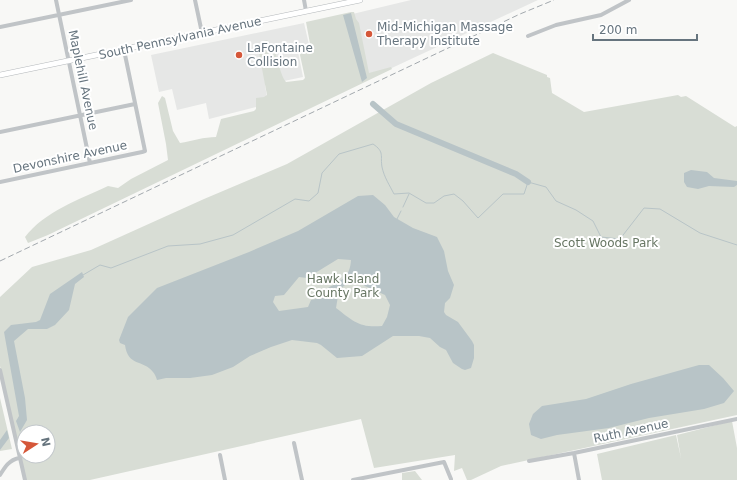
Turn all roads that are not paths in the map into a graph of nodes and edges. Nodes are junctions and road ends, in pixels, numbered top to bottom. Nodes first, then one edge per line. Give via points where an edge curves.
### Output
1 (56, 0) edge
2 (131, 0) edge
3 (195, 0) edge
4 (304, 0) edge
5 (360, 0) edge
6 (629, 0) edge
7 (306, 11) junction
8 (60, 15) junction
9 (0, 27) edge
10 (202, 33) junction
11 (528, 36) dead end
12 (124, 50) junction
13 (69, 61) junction
14 (0, 75) edge
15 (135, 104) junction
16 (80, 116) junction
17 (0, 132) edge
18 (90, 163) junction
19 (0, 182) edge
20 (0, 370) edge
21 (737, 419) edge
22 (294, 443) dead end
23 (16, 444) edge
24 (574, 453) junction
25 (220, 455) dead end
26 (16, 459) edge
27 (529, 461) dead end
28 (21, 464) edge
29 (0, 475) edge
30 (451, 478) dead end
31 (25, 480) edge
32 (225, 480) edge
33 (302, 480) edge
34 (353, 480) edge
35 (579, 480) edge

1 - 8 street, Maplehill Avenue
2 - 8 street
3 - 10 street
4 - 7 street
5 - 7 main road, South Pennsylvania Avenue
6 - 11 street via 601,15 556,25
7 - 10 main road, South Pennsylvania Avenue
8 - 9 street
8 - 13 street, Maplehill Avenue
10 - 12 main road, South Pennsylvania Avenue
12 - 13 main road, South Pennsylvania Avenue
12 - 15 street
13 - 14 main road, South Pennsylvania Avenue
13 - 16 street, Maplehill Avenue
15 - 16 street
15 - 18 street, Devonshire Avenue via 145,151
16 - 17 street
16 - 18 street, Maplehill Avenue
18 - 19 street, Devonshire Avenue
20 - 23 street
21 - 24 street, Ruth Avenue
22 - 33 street
24 - 27 street, Ruth Avenue
24 - 35 street
25 - 32 street
26 - 29 street via 9,462
28 - 31 street
30 - 34 street via 444,462

